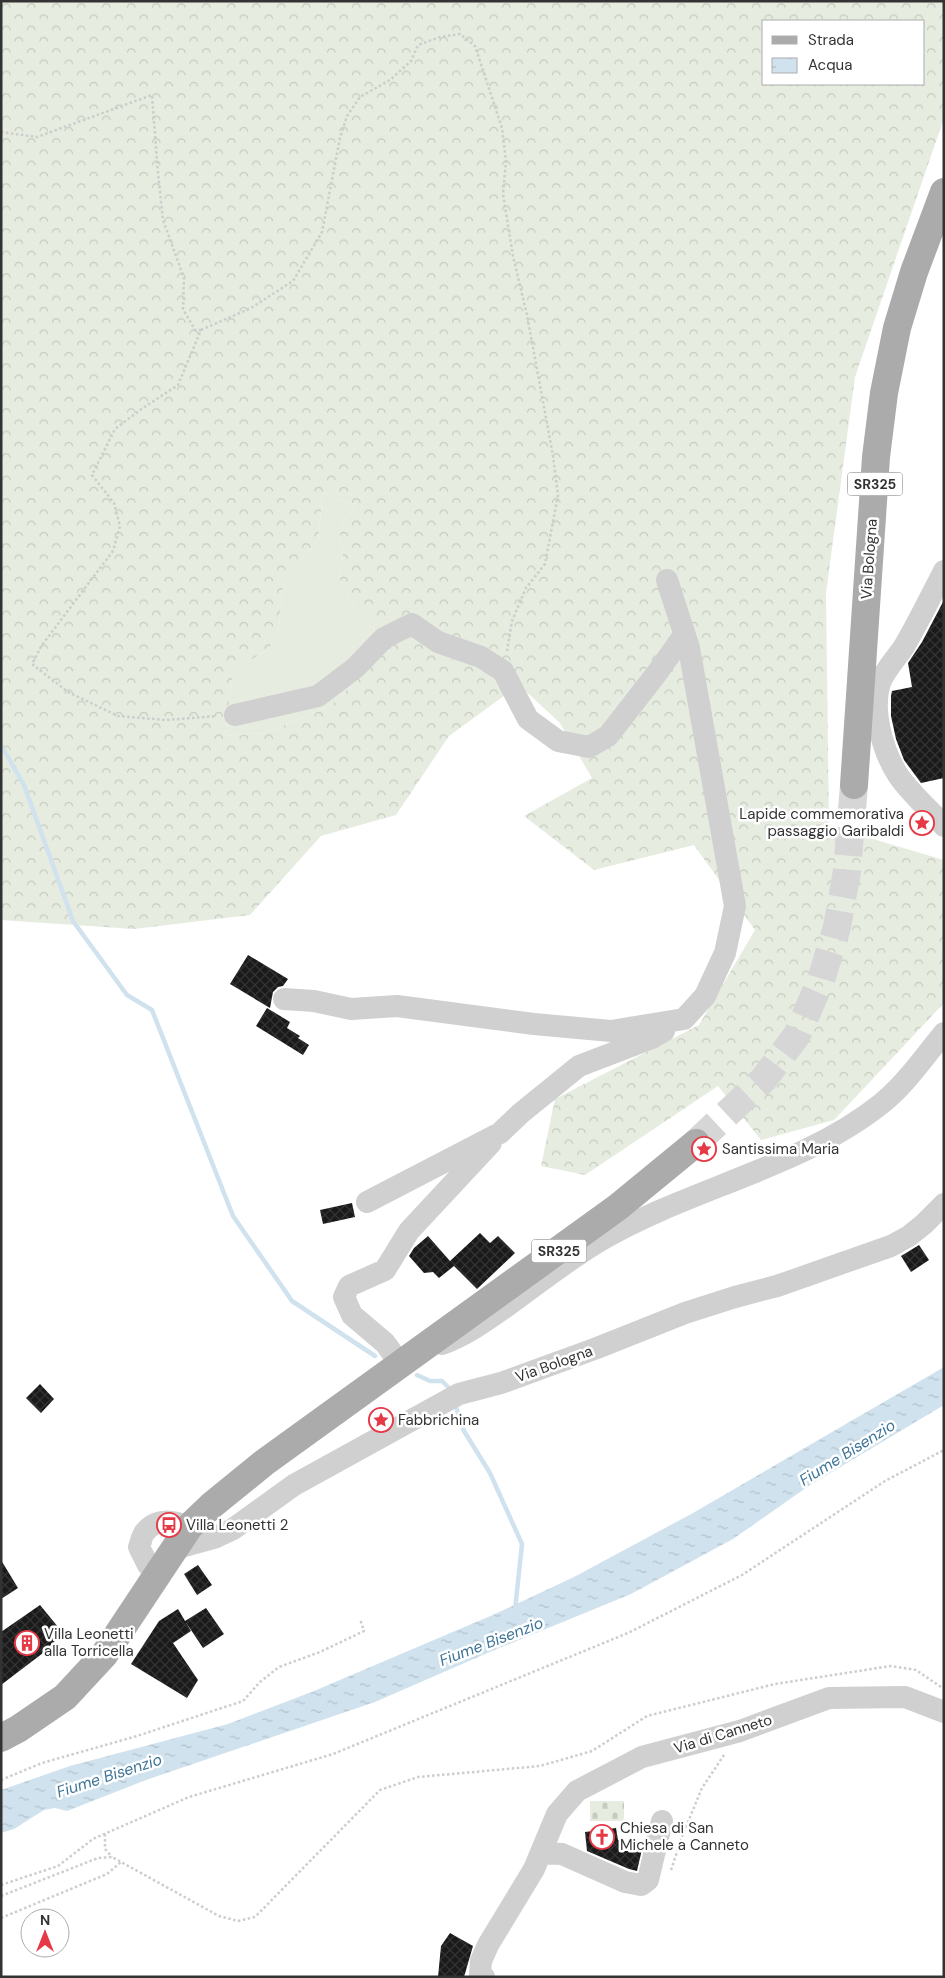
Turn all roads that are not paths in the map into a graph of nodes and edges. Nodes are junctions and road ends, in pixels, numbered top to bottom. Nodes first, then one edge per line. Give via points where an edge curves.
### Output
1 (944, 192) edge
2 (944, 571) edge
3 (667, 580) dead end
4 (684, 634) junction
5 (235, 714) road end
6 (854, 785) tunnel mouth
7 (944, 826) edge
8 (284, 999) dead end
9 (684, 1019) junction
10 (942, 1039) edge
11 (500, 1133) junction
12 (696, 1143) tunnel mouth
13 (367, 1202) dead end
14 (944, 1204) edge
15 (409, 1359) junction
16 (189, 1526) junction
17 (174, 1549) junction
18 (157, 1575) junction
19 (944, 1712) edge
20 (1, 1738) edge
21 (662, 1821) dead end
22 (541, 1853) junction
23 (484, 1977) edge

1 - 6 main road, Via Bologna / SR325 via 897,328 884,393 876,457
2 - 7 street via 880,684 877,703 886,752 898,775
3 - 4 street
4 - 5 street via 608,736 589,747 558,741 528,719 503,671 481,657 438,642 412,624 384,638 354,668 318,696
4 - 9 street via 735,906 725,953 705,996
8 - 9 street via 351,1009 398,1006 611,1031
9 - 11 street via 652,1038 579,1066
10 - 15 street via 883,1102 828,1139 631,1223 601,1240 477,1328
11 - 13 street
11 - 15 street via 409,1230 385,1270 349,1286 344,1297 352,1315
12 - 15 main road, SR325 via 618,1207
14 - 17 street, Via Bologna via 909,1236 891,1246 777,1286 685,1312 501,1383 459,1394 294,1485 233,1529
15 - 16 main road, SR325 via 265,1462
16 - 17 main road, SR325
16 - 18 street via 171,1520 144,1532 139,1547
17 - 18 main road, SR325
18 - 20 main road, SR325 via 104,1655 65,1697
19 - 22 street, Via di Canneto via 905,1697 829,1698 740,1731 642,1758 577,1791 557,1814
21 - 22 street via 648,1880 641,1885 625,1882 562,1854
22 - 23 street, Via di Canneto via 480,1961 480,1974

